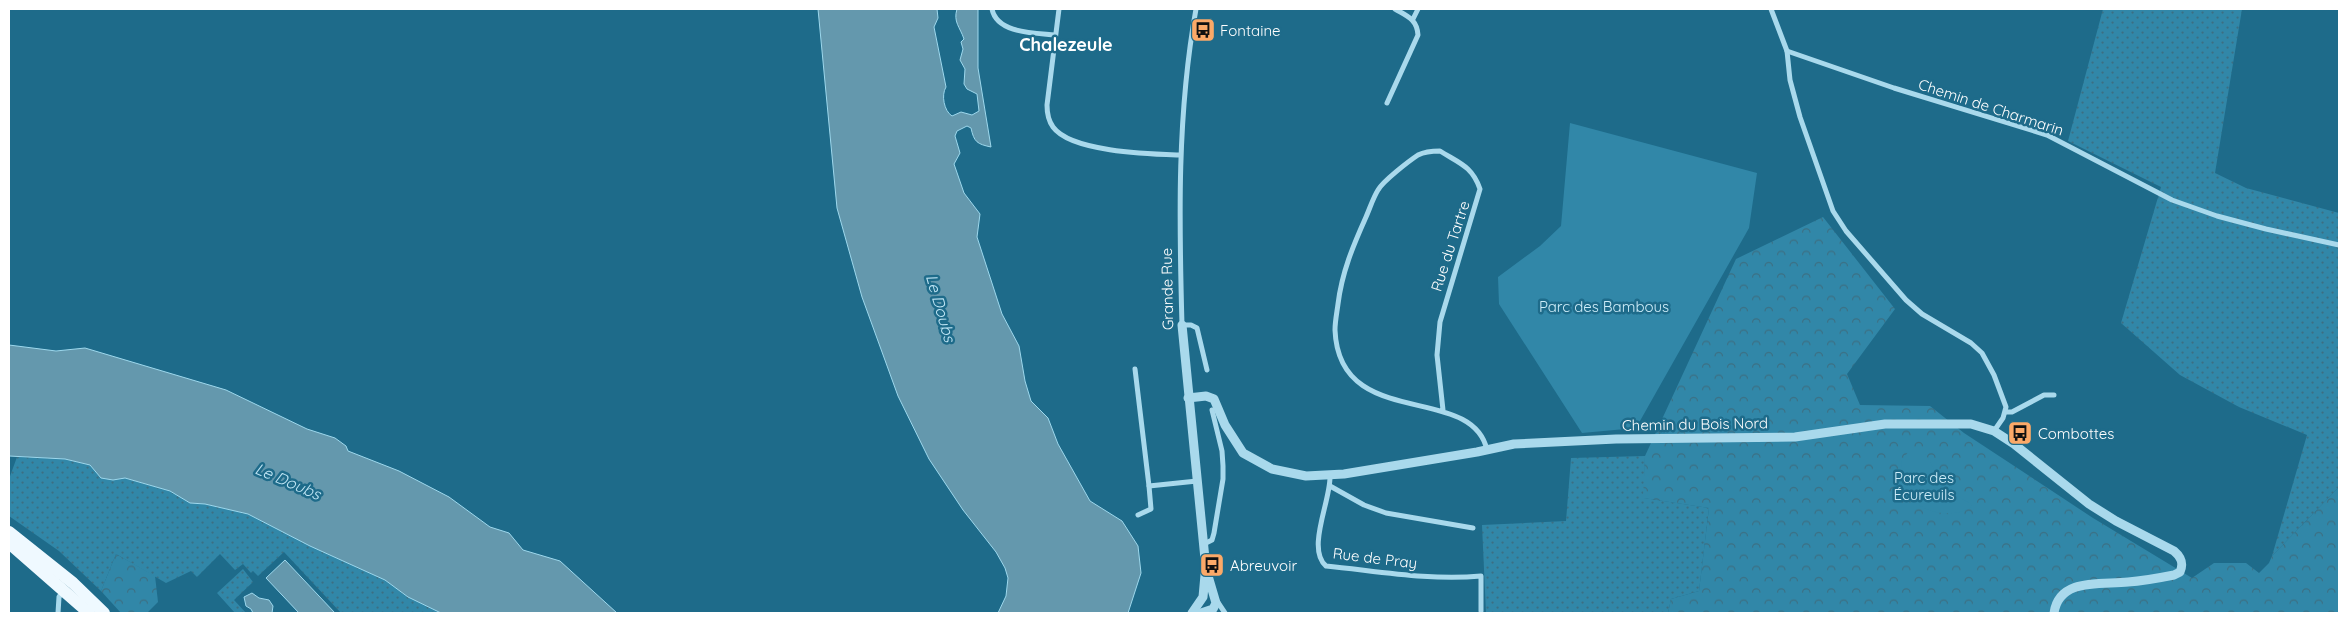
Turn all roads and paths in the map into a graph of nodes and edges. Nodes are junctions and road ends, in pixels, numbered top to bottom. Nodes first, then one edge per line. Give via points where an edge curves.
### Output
1 (992, 9) edge
2 (1059, 9) edge
3 (1196, 9) edge
4 (1395, 9) edge
5 (1418, 9) edge
6 (1771, 9) edge
7 (1413, 19) junction
8 (1056, 35) junction
9 (1788, 51) junction
10 (1386, 103) dead end
11 (1179, 155) junction
12 (2339, 244) edge
13 (1182, 325) junction
14 (1135, 369) dead end
15 (1207, 370) dead end
16 (2054, 395) dead end
17 (1188, 398) junction
18 (1212, 410) dead end
19 (1442, 410) junction
20 (2006, 412) junction
21 (1994, 431) junction
22 (1487, 450) junction
23 (1330, 476) junction
24 (1197, 481) junction
25 (1149, 486) junction
26 (1330, 486) junction
27 (1138, 515) dead end
28 (1473, 528) dead end
29 (9, 532) edge
30 (9, 543) edge
31 (1204, 544) junction
32 (1206, 569) junction
33 (63, 591) junction
34 (1215, 598) junction
35 (1202, 600) junction
36 (1481, 611) dead end
37 (1208, 612) edge
38 (58, 613) edge
39 (90, 613) edge
40 (96, 613) edge
41 (104, 613) edge
42 (1192, 613) edge
43 (1224, 613) edge
44 (2054, 613) edge

1 - 8 street via 998,21 1008,27
2 - 8 street
3 - 11 street, Grande Rue via 1189,43
4 - 7 street
5 - 7 street
6 - 9 street
7 - 10 street via 1418,35
8 - 11 street via 1047,105 1048,117 1063,137 1121,153
9 - 12 street, Chemin de Charmarin via 1894,88 2048,135 2172,200 2217,216
9 - 20 street via 1790,80 1800,117 1833,211 1846,231 1906,300 1922,314 1977,348 1994,375
11 - 13 street, Grande Rue
13 - 15 street via 1197,328
13 - 17 street, Grande Rue
14 - 25 street
16 - 20 street via 2044,395
17 - 23 street, Chemin du Bois Nord via 1206,396 1214,399 1239,448 1262,464 1295,475
17 - 24 street, Grande Rue
18 - 31 street via 1222,451 1223,479 1212,540
19 - 19 street, Rue du Tartre via 1389,399 1364,386 1346,371 1335,329 1347,261 1378,188 1419,154 1435,151 1470,169 1480,189 1440,322 1437,355
19 - 22 street, Rue du Tartre via 1482,434
20 - 21 street
21 - 22 street, Chemin du Bois Nord via 1971,424 1885,424 1795,437 1607,439 1514,444
21 - 44 street, Chemin du Bois Nord via 2089,504 2174,551 2182,562 2180,572 2174,575 2093,583 2069,589 2060,597
22 - 23 street, Chemin du Bois Nord
23 - 26 street, Rue de Pray
24 - 25 street
24 - 31 street, Grande Rue
25 - 27 street via 1151,509
26 - 28 street via 1386,513
26 - 36 street, Rue de Pray via 1318,536 1320,561 1326,566 1424,576 1481,576
29 - 41 main road via 73,583
30 - 33 main road
31 - 32 street, Grande Rue
32 - 34 street, Grande Rue
32 - 35 street, Grande Rue
33 - 38 street via 59,597
33 - 39 main road
33 - 40 main road via 72,590
34 - 35 street
34 - 37 street via 1215,608
34 - 43 street
35 - 37 street via 1203,608
35 - 42 street

